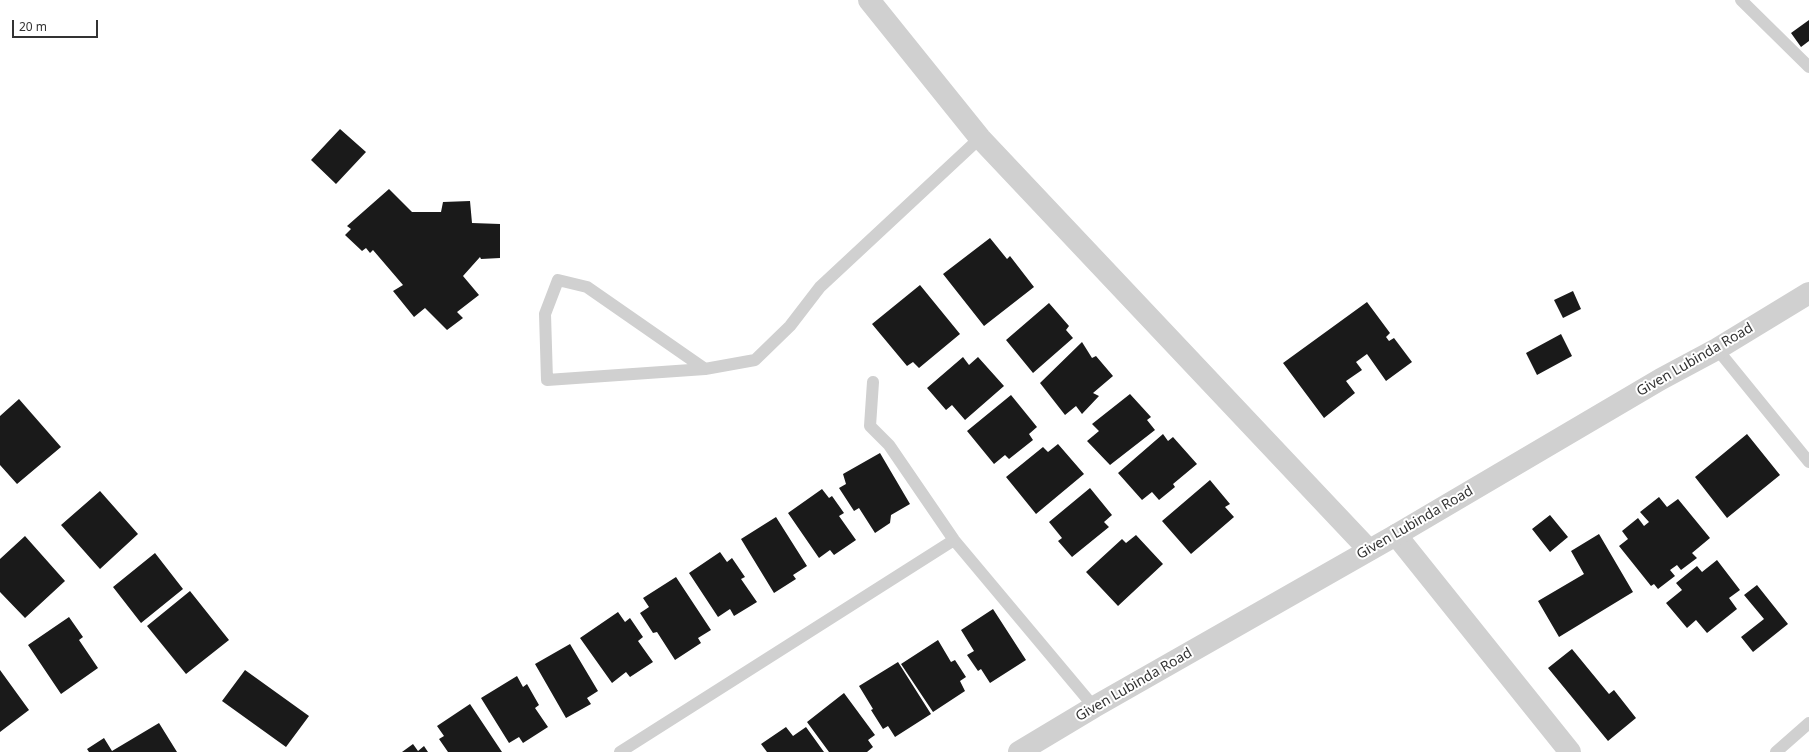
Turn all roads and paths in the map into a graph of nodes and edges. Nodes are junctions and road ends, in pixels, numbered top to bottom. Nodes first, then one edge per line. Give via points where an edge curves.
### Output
1 (869, 0) edge
2 (1741, 0) edge
3 (1809, 67) edge
4 (980, 138) junction
5 (1809, 293) edge
6 (1717, 349) junction
7 (705, 369) junction
8 (873, 382) dead end
9 (1809, 462) edge
10 (1396, 535) junction
11 (954, 540) junction
12 (1369, 550) junction
13 (1094, 707) junction
14 (1809, 723) edge
15 (620, 752) edge
16 (1019, 752) edge
17 (1570, 752) edge
18 (1776, 752) edge

1 - 4 street
2 - 3 lane
4 - 7 lane via 820,288 790,326 755,360
4 - 12 street
5 - 6 street, Given Lubinda Road
6 - 9 lane
6 - 10 street, Given Lubinda Road via 1660,379
7 - 7 lane via 547,380 545,314 558,280 587,287
8 - 11 lane via 870,426 889,445
10 - 12 street, Given Lubinda Road
10 - 17 street
11 - 13 lane
11 - 15 lane
12 - 13 street, Given Lubinda Road
13 - 16 street, Given Lubinda Road
14 - 18 lane

